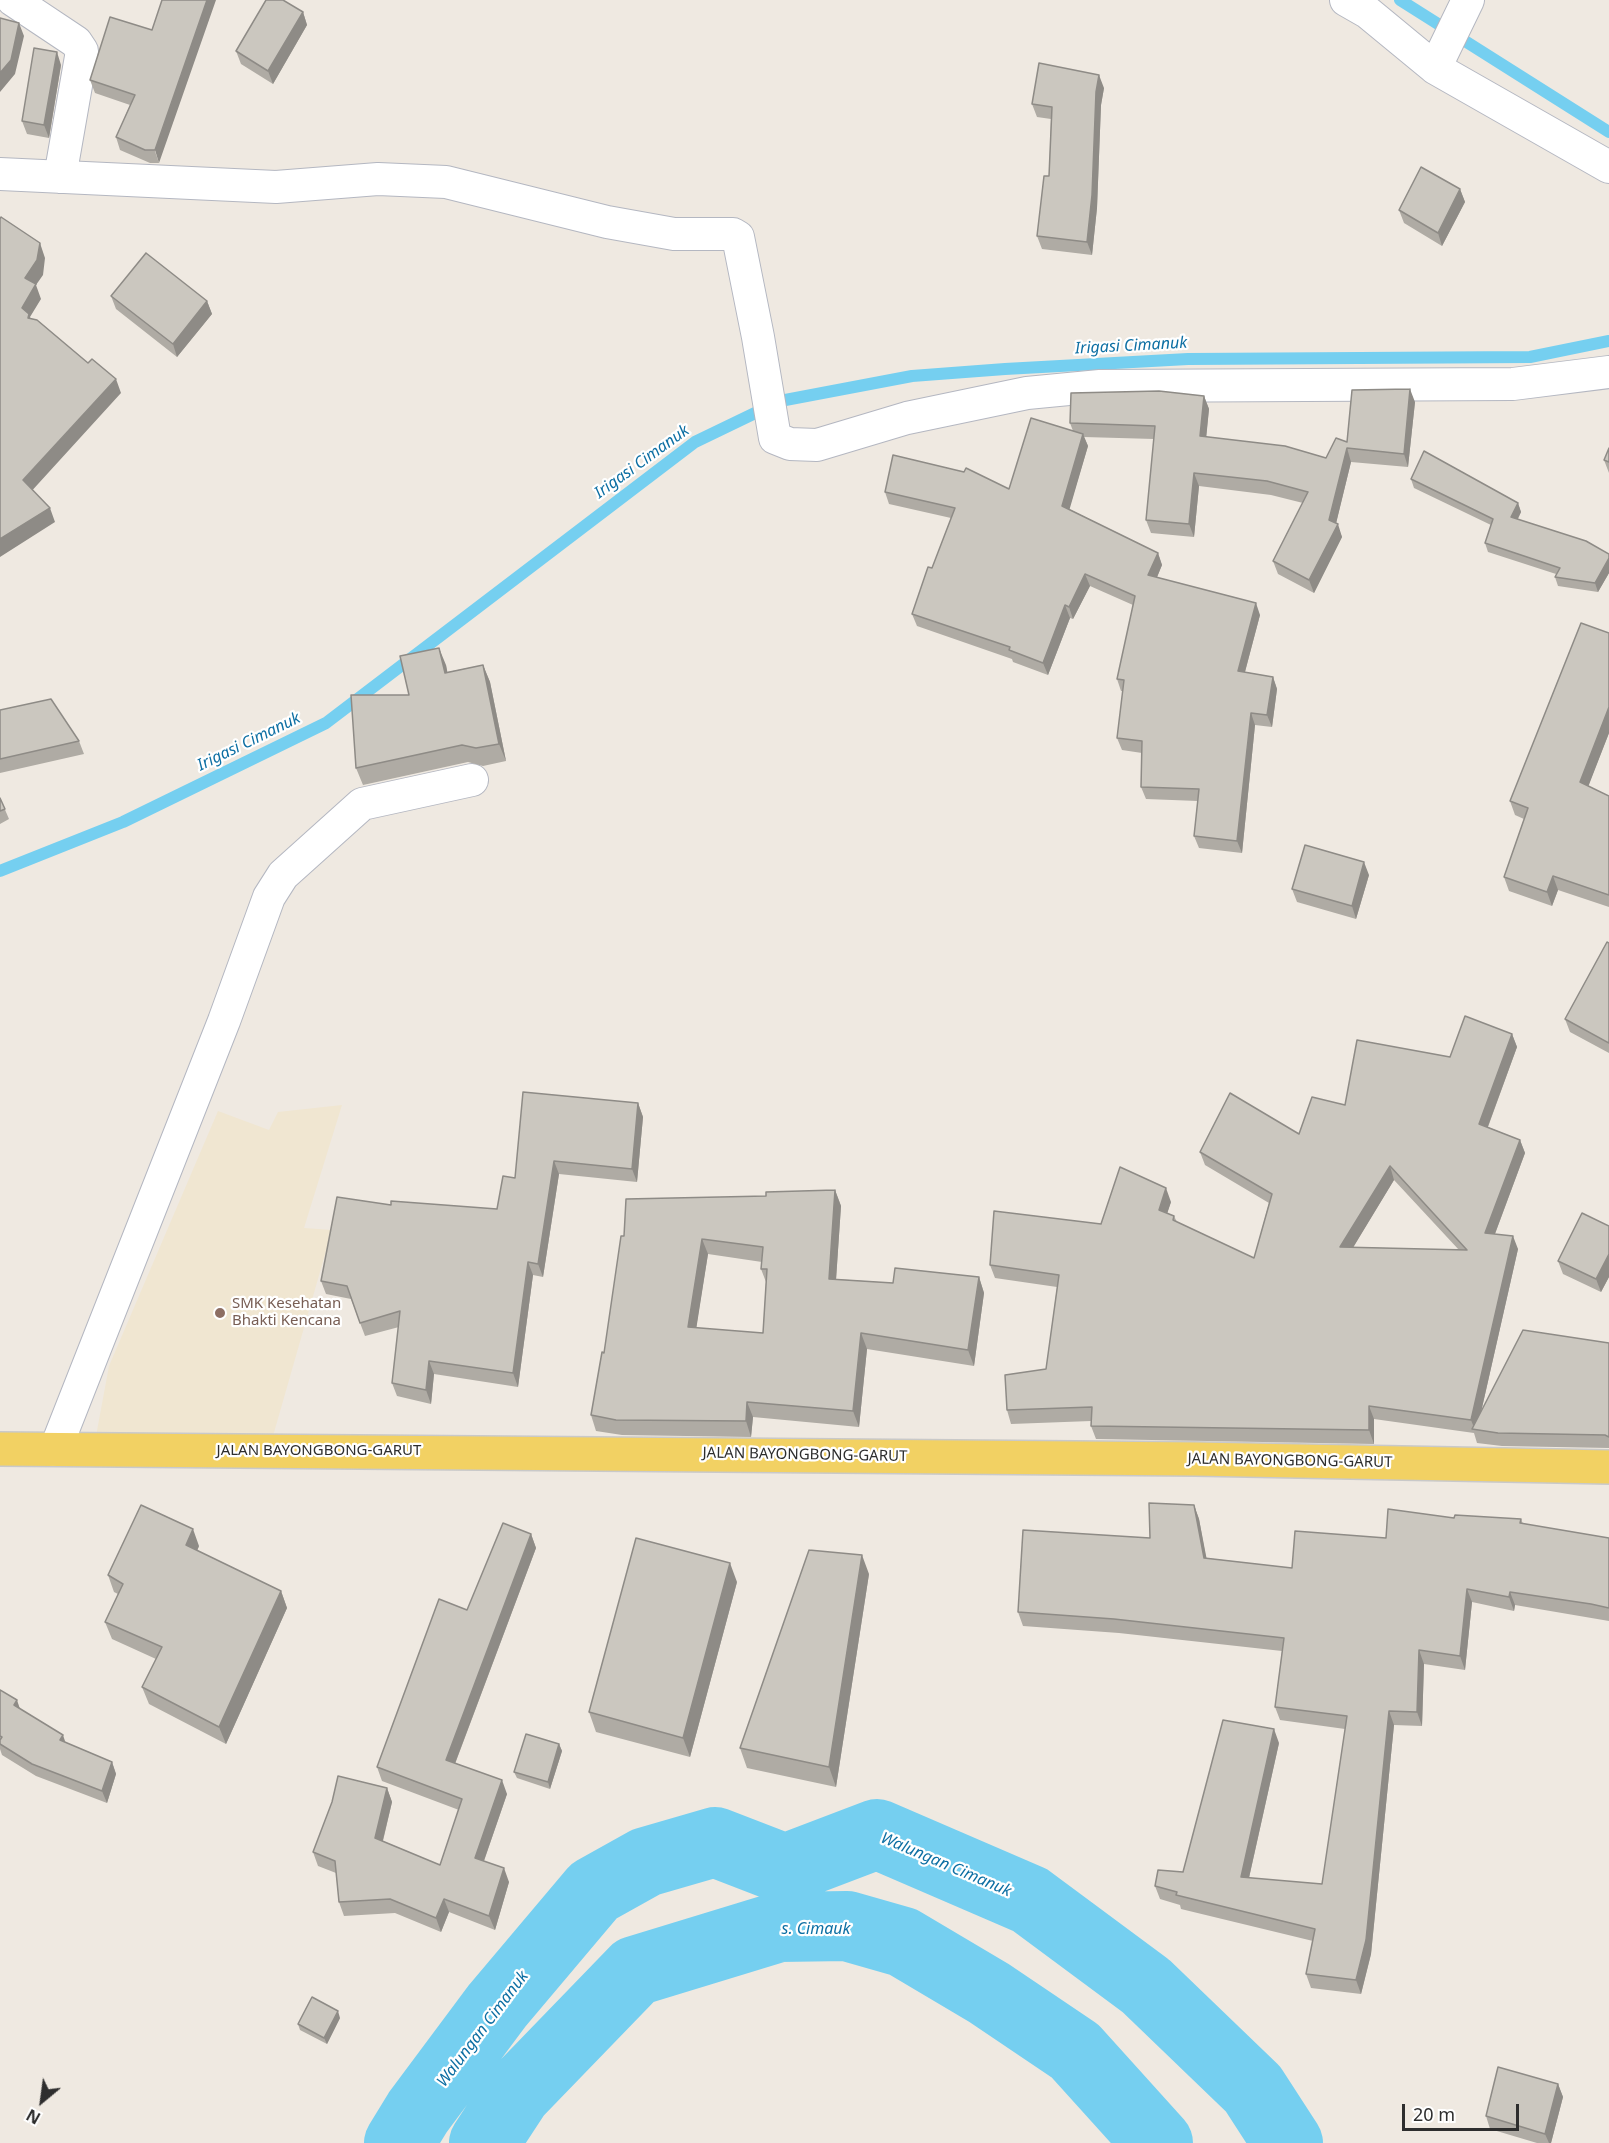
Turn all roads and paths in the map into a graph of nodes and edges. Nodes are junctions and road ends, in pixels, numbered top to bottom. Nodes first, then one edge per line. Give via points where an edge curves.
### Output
1 (13, 0) edge
2 (1346, 0) edge
3 (1468, 0) edge
4 (1435, 68) junction
5 (1609, 167) edge
6 (0, 174) edge
7 (60, 177) junction
8 (1609, 372) edge
9 (472, 780) dead end
10 (0, 1449) edge
11 (55, 1450) junction
12 (1609, 1467) edge

1 - 7 street via 76,42 82,51
2 - 4 street via 1367,12
3 - 4 street
4 - 5 street
6 - 7 street
7 - 8 street via 276,187 378,178 446,182 607,222 674,234 733,234 738,237 774,438 790,444 817,445 907,418 1027,393 1100,386 1514,384
9 - 11 street via 362,804 283,875 269,897
10 - 11 main road, JALAN BAYONGBONG-GARUT
11 - 12 main road, JALAN BAYONGBONG-GARUT via 1147,1458

